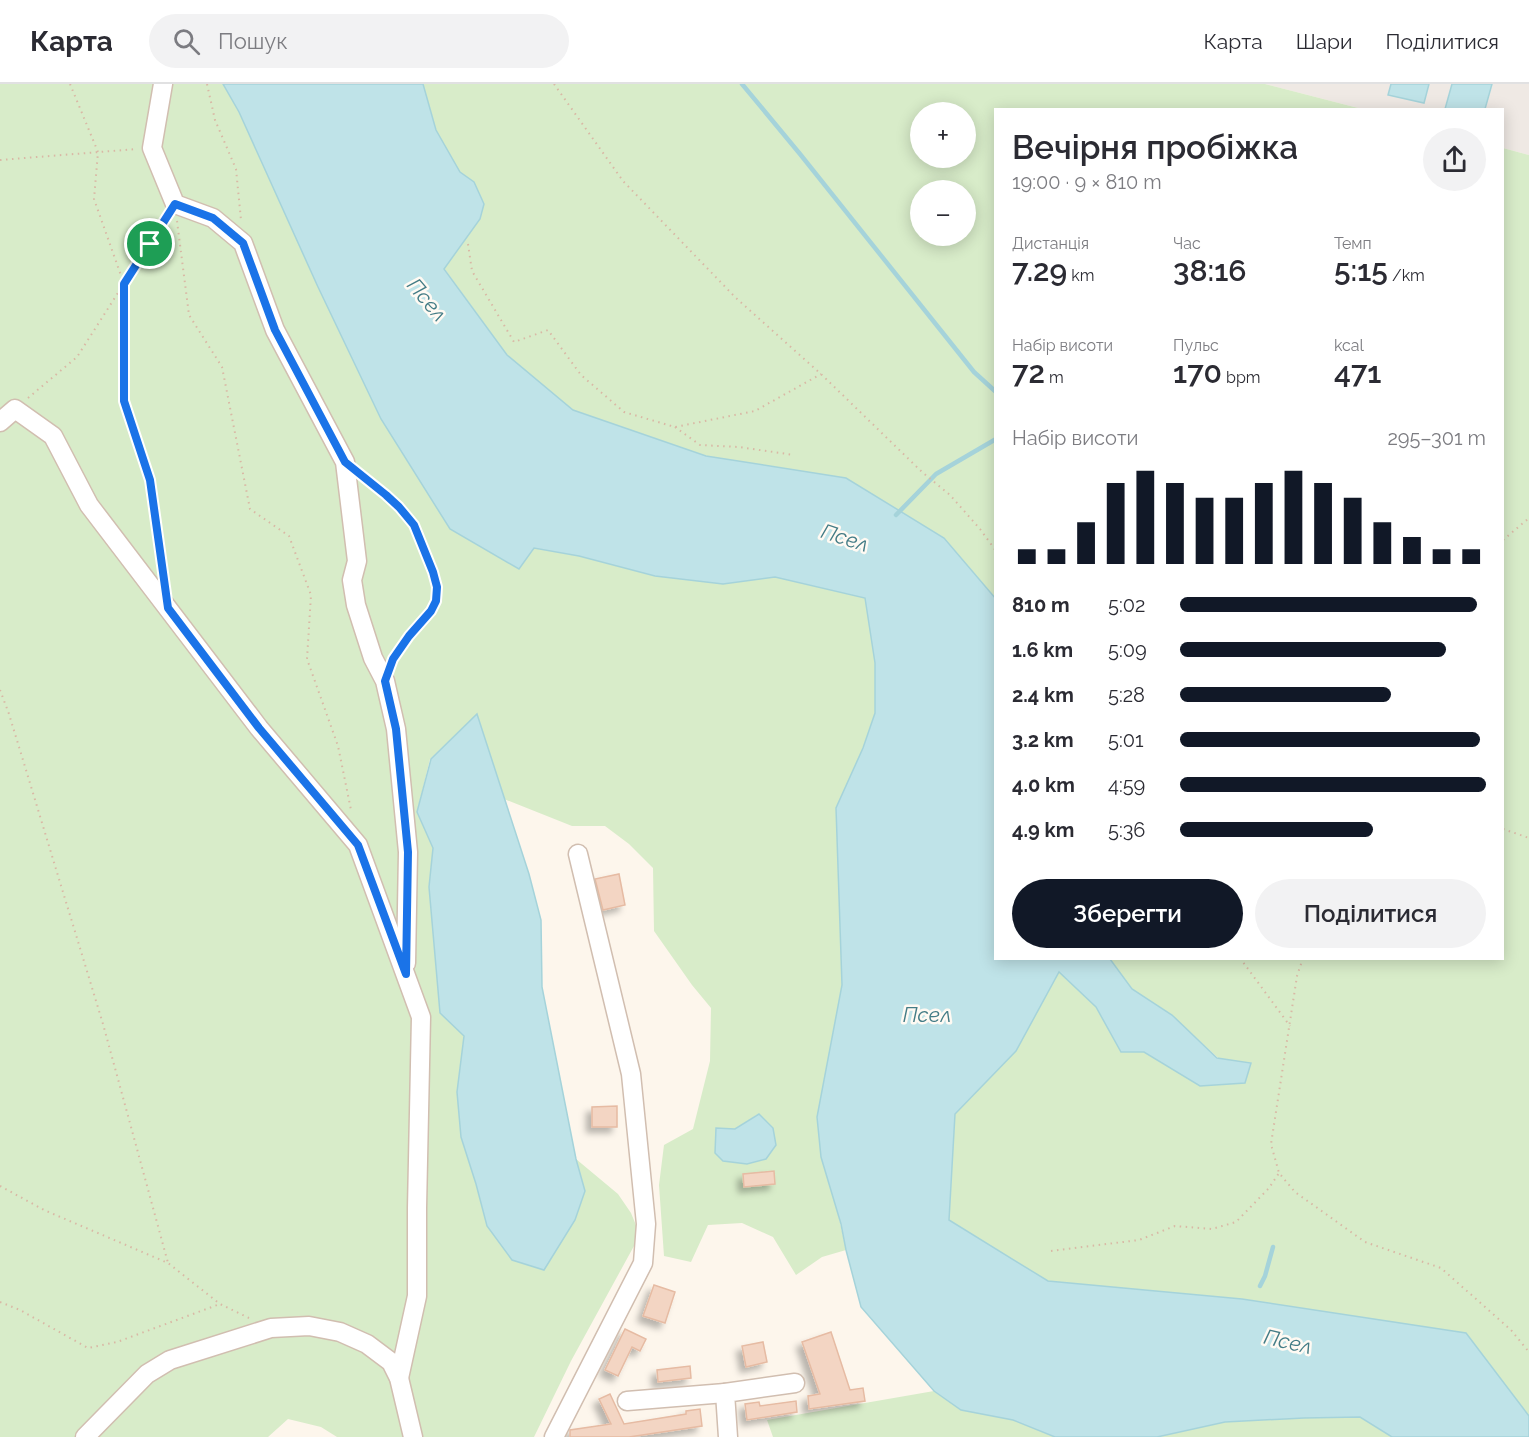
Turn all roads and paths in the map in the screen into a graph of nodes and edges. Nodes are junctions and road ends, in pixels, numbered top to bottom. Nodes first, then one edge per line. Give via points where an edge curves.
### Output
1 (70, 84) edge
2 (163, 84) edge
3 (207, 84) edge
4 (554, 84) edge
5 (152, 148) junction
6 (98, 152) junction
7 (0, 160) edge
8 (175, 204) junction
9 (243, 243) junction
10 (468, 243) dead end
11 (124, 284) junction
12 (821, 374) junction
13 (15, 409) junction
14 (0, 422) edge
15 (675, 427) junction
16 (794, 455) dead end
17 (345, 462) junction
18 (1529, 518) edge
19 (1504, 539) edge
20 (994, 548) edge
21 (168, 608) junction
22 (385, 681) junction
23 (0, 690) edge
24 (351, 812) dead end
25 (1504, 829) edge
26 (1529, 838) edge
27 (578, 854) dead end
28 (1241, 960) edge
29 (1302, 960) edge
30 (406, 974) junction
31 (1290, 1026) junction
32 (1280, 1173) junction
33 (0, 1186) edge
34 (1051, 1251) dead end
35 (168, 1263) junction
36 (0, 1302) edge
37 (220, 1304) junction
38 (271, 1328) junction
39 (1529, 1352) edge
40 (399, 1378) junction
41 (795, 1383) dead end
42 (725, 1393) junction
43 (627, 1401) dead end
44 (85, 1437) edge
45 (413, 1437) edge
46 (555, 1437) edge
47 (728, 1437) edge

1 - 6 path
2 - 5 lane
3 - 9 path via 215,120 236,169
4 - 12 path via 623,181 735,297
5 - 6 path
5 - 8 lane
6 - 7 path
6 - 11 path via 94,199
8 - 9 lane via 213,218
8 - 11 path
8 - 24 path via 189,315 222,367 250,509 289,536 311,595 307,658 338,746
9 - 17 lane via 275,330
10 - 15 path via 472,271 514,342 548,330 581,375 624,412
11 - 13 path via 77,357
11 - 21 path via 124,401 150,480
12 - 15 path via 755,411
12 - 20 path via 950,495
13 - 14 lane
13 - 21 lane via 53,436 89,506
15 - 16 path via 700,445
17 - 22 lane via 357,561 352,580 356,605 373,658
17 - 22 path via 386,495 414,525 437,587 431,611 393,659
18 - 19 path
21 - 30 lane via 259,728 358,845
22 - 30 lane via 396,729 408,852
23 - 35 path via 103,1024
25 - 26 path
27 - 46 lane via 631,1074 646,1224 643,1263
28 - 31 path
29 - 31 path
30 - 40 lane via 421,1017 417,1296
31 - 32 path via 1271,1144
32 - 34 path via 1236,1222 1212,1229 1175,1226 1139,1240
32 - 39 path via 1295,1192 1365,1242 1441,1268 1512,1330
33 - 35 path via 44,1210
35 - 37 path
36 - 37 path via 88,1348 117,1342
37 - 38 path
38 - 40 lane via 309,1326 340,1332 367,1344 391,1362
38 - 44 lane via 170,1360 147,1374
40 - 45 lane
41 - 42 lane
42 - 43 lane
42 - 47 lane

